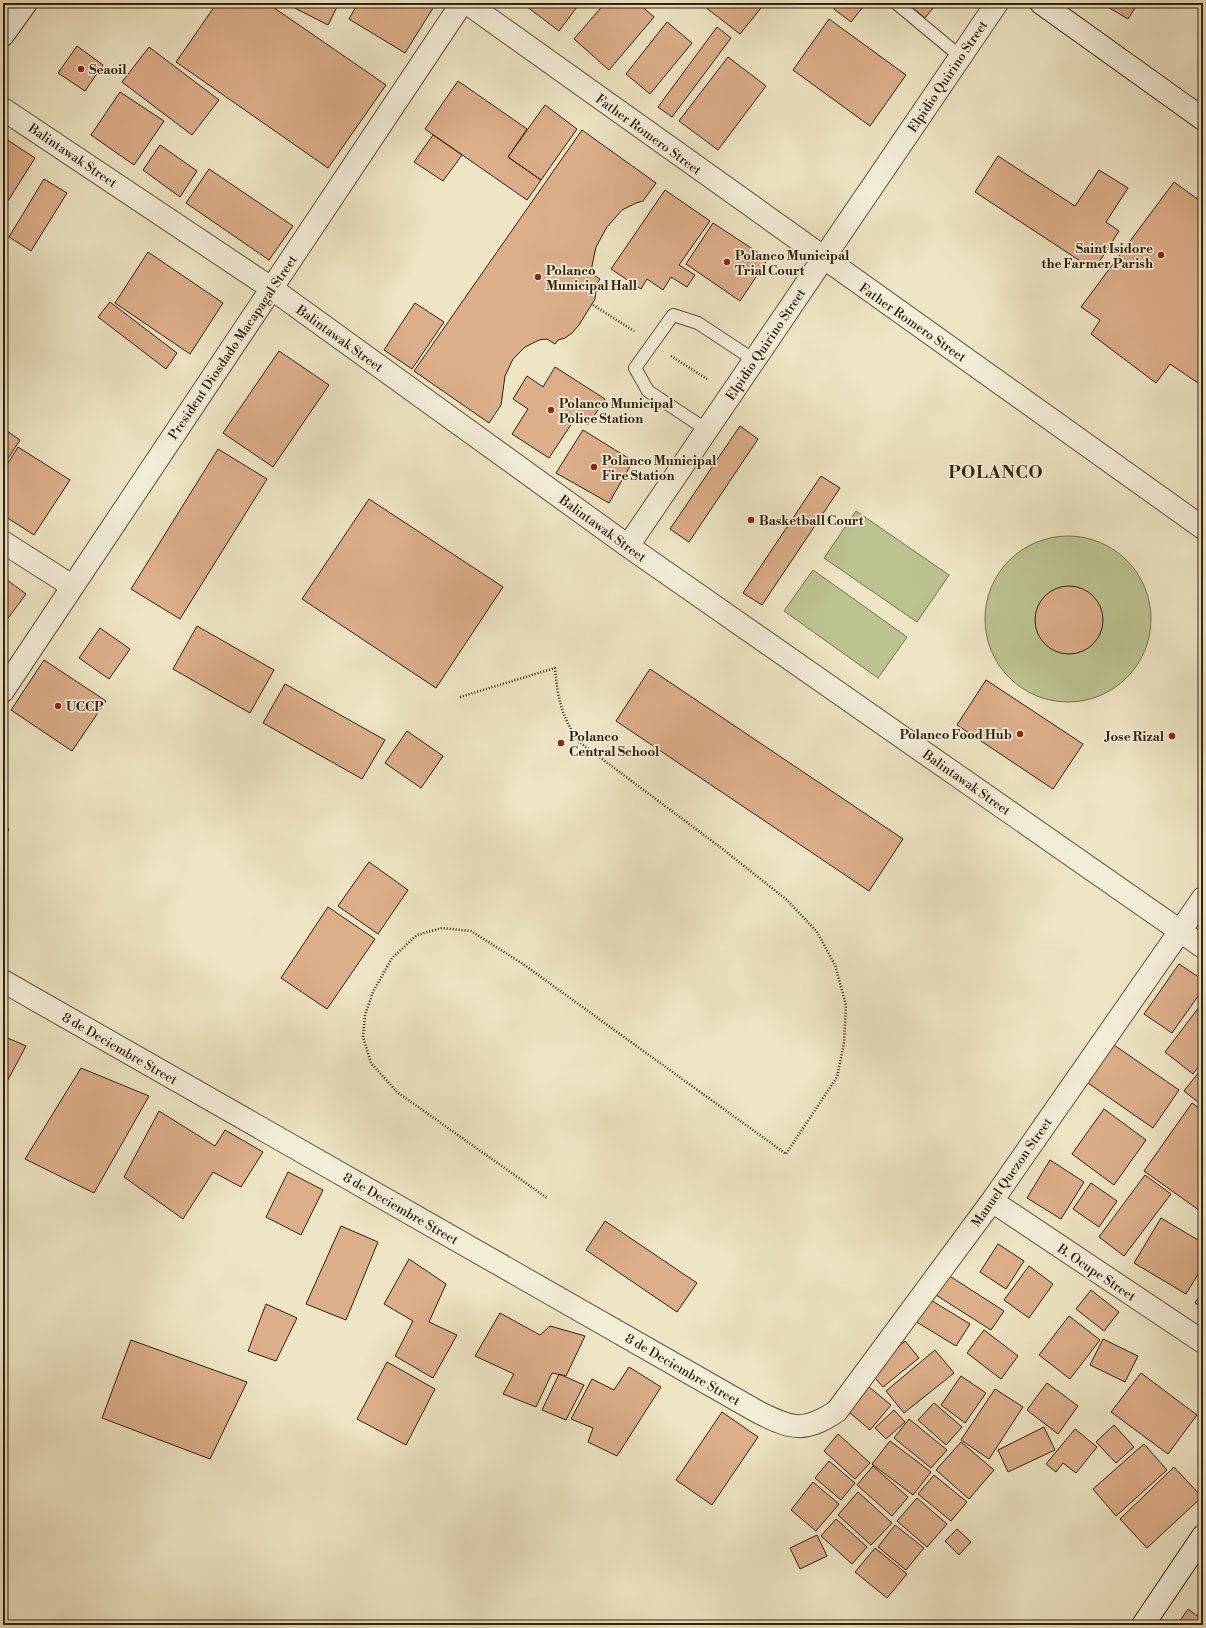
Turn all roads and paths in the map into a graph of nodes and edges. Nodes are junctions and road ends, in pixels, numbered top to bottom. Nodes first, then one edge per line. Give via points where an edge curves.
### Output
1 (26, 3) edge
2 (462, 3) edge
3 (467, 3) edge
4 (896, 3) edge
5 (997, 3) edge
6 (1041, 3) edge
7 (3, 35) edge
8 (960, 57) junction
9 (3, 109) edge
10 (1203, 119) edge
11 (824, 259) junction
12 (271, 288) junction
13 (754, 360) junction
14 (707, 430) junction
15 (1203, 528) edge
16 (3, 542) edge
17 (628, 546) junction
18 (72, 586) junction
19 (3, 691) edge
20 (460, 696) dead end
21 (1203, 898) edge
22 (1181, 931) junction
23 (1203, 947) edge
24 (3, 981) edge
25 (547, 1198) dead end
26 (992, 1201) junction
27 (1203, 1342) edge
28 (803, 1427) joint
29 (1203, 1536) edge
30 (1143, 1625) edge

1 - 7 street
2 - 12 street, President Diosdado Macapagal Street
3 - 11 street, Father Romero Street
4 - 8 lane
5 - 8 street, Elpidio Quirino Street
6 - 10 street
8 - 11 street, Elpidio Quirino Street
9 - 12 street, Balintawak Street
11 - 13 street, Elpidio Quirino Street
11 - 15 street, Father Romero Street
12 - 17 street, Balintawak Street
12 - 18 street, President Diosdado Macapagal Street
13 - 14 street, Elpidio Quirino Street
13 - 14 lane via 698,322 673,315 635,368 648,391
14 - 17 street, Elpidio Quirino Street
16 - 18 street
17 - 22 street, Balintawak Street
18 - 19 street, President Diosdado Macapagal Street
20 - 25 path via 555,668 557,694 565,721 578,741 787,900 817,932 835,965 846,1005 844,1043 837,1077 786,1154 523,964 471,931 442,928 417,935 392,958 373,992 365,1015 363,1037 371,1063 397,1092
21 - 22 street, Manuel Quezon Street
22 - 23 street, Balintawak Street
22 - 26 street, Manuel Quezon Street
24 - 28 street, 8 de Deciembre Street via 758,1412 783,1424
26 - 27 street, B. Ocupe Street
26 - 28 street, Manuel Quezon Street via 837,1411 820,1422
29 - 30 street

